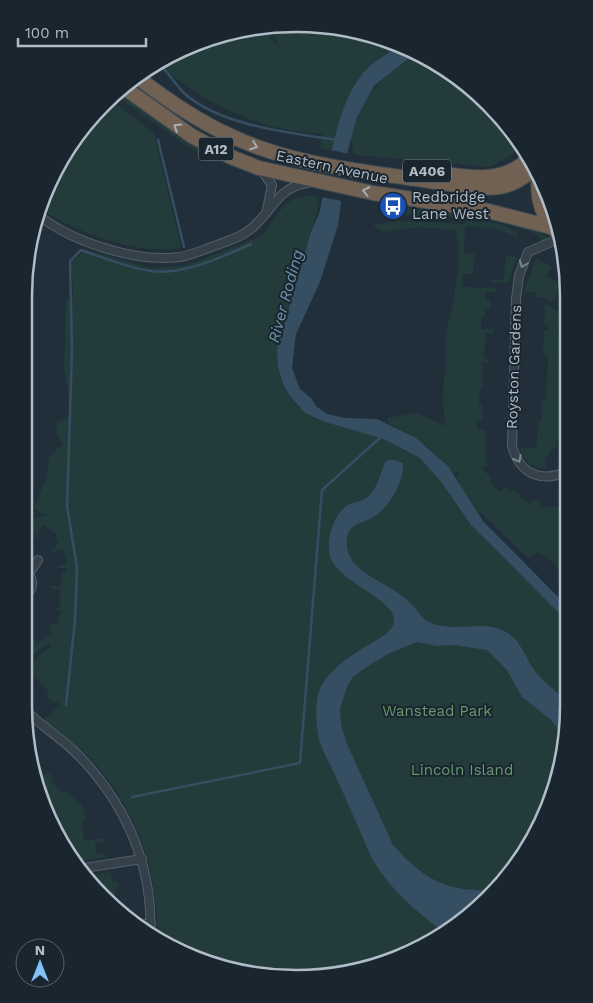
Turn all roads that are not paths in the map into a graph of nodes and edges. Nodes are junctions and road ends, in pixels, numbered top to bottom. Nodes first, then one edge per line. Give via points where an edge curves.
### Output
1 (144, 81) edge
2 (130, 92) edge
3 (524, 163) edge
4 (259, 168) junction
5 (372, 173) junction
6 (529, 173) edge
7 (319, 182) junction
8 (538, 191) edge
9 (266, 214) junction
10 (44, 219) edge
11 (550, 223) edge
12 (553, 232) edge
13 (553, 235) edge
14 (560, 474) edge
15 (38, 560) dead end
16 (32, 567) edge
17 (34, 719) edge
18 (142, 859) junction
19 (87, 868) edge
20 (151, 923) junction
21 (147, 924) edge
22 (151, 926) edge

1 -> 5 highway, Eastern Avenue / A12 via 180,108 232,137 268,151
4 -> 2 highway, Eastern Avenue / A12 via 192,136
3 - 5 highway, A406 via 514,171 495,177 402,168
4 - 7 highway, Eastern Avenue / A12
4 - 9 street via 272,185
5 - 6 highway, Eastern Avenue / A12 via 499,187 517,182
7 - 9 street via 288,188
12 -> 7 highway, Eastern Avenue / A12 via 484,210
8 - 11 highway via 542,211
9 - 10 street via 246,233 231,239 181,256 156,257 131,254 63,233
13 -> 14 street, Royston Gardens via 528,252 519,276 512,446 520,466 531,473 546,477
15 - 16 street
17 - 18 street via 79,755 112,796 136,840
18 - 19 street
18 - 20 street
20 - 21 street
20 - 22 street

